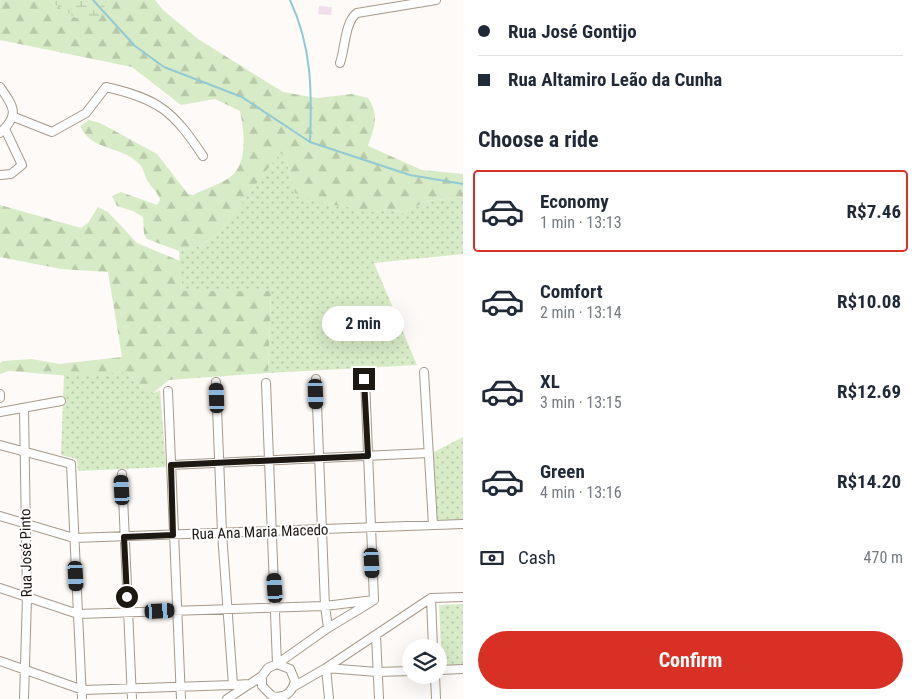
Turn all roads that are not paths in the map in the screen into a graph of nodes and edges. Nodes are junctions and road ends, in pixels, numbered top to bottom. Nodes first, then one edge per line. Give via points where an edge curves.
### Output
1 (436, 0) edge
2 (340, 63) dead end
3 (0, 87) edge
4 (14, 118) junction
5 (2, 131) edge
6 (203, 156) dead end
7 (0, 175) edge
8 (424, 372) dead end
9 (316, 378) dead end
10 (364, 379) dead end
11 (216, 382) dead end
12 (266, 383) dead end
13 (168, 391) dead end
14 (0, 394) edge
15 (0, 398) edge
16 (61, 401) dead end
17 (24, 408) junction
18 (0, 412) edge
19 (0, 445) edge
20 (25, 453) junction
21 (428, 453) junction
22 (368, 456) junction
23 (319, 459) junction
24 (269, 460) junction
25 (220, 463) junction
26 (171, 465) junction
27 (122, 474) dead end
28 (0, 516) edge
29 (25, 524) junction
30 (463, 524) edge
31 (433, 525) junction
32 (370, 527) junction
33 (321, 529) junction
34 (271, 532) junction
35 (222, 533) junction
36 (173, 535) junction
37 (124, 537) junction
38 (74, 538) junction
39 (0, 588) edge
40 (26, 597) junction
41 (463, 597) edge
42 (431, 598) junction
43 (374, 600) junction
44 (325, 606) junction
45 (276, 607) junction
46 (176, 610) junction
47 (227, 610) junction
48 (128, 613) junction
49 (78, 614) junction
50 (328, 628) junction
51 (376, 636) junction
52 (433, 639) edge
53 (0, 661) edge
54 (277, 664) junction
55 (326, 668) junction
56 (463, 669) edge
57 (25, 670) junction
58 (447, 670) edge
59 (402, 671) edge
60 (377, 672) junction
61 (262, 676) junction
62 (250, 684) junction
63 (435, 684) edge
64 (233, 685) junction
65 (182, 686) junction
66 (293, 687) junction
67 (130, 689) junction
68 (83, 690) junction
69 (280, 698) edge
70 (24, 699) edge
71 (82, 699) edge
72 (132, 699) edge
73 (181, 699) edge
74 (227, 699) edge
75 (329, 699) edge
76 (379, 699) edge
77 (436, 699) edge

1 - 2 street via 357,13 349,20
3 - 4 street
4 - 5 street
4 - 6 street via 52,132 86,113 106,87 137,94 161,107 183,126
5 - 7 street via 22,165 11,174
8 - 21 street
9 - 23 street
10 - 22 street
11 - 25 street
12 - 24 street
13 - 26 street
14 - 15 street
16 - 17 street
17 - 18 street
17 - 20 street, Rua José Pinto
19 - 20 street
20 - 29 street, Rua José Pinto
20 - 38 street via 71,464
21 - 22 street
21 - 31 street
22 - 23 street
22 - 32 street
23 - 24 street
23 - 33 street
24 - 25 street
24 - 34 street
25 - 26 street
25 - 35 street
26 - 36 street
27 - 37 street
28 - 29 street, Rua Ana Maria Macedo
29 - 38 street, Rua Ana Maria Macedo
29 - 40 street, Rua José Pinto
30 - 31 street, Rua Ana Maria Macedo
31 - 32 street, Rua Ana Maria Macedo
32 - 33 street, Rua Ana Maria Macedo
32 - 43 street
33 - 34 street, Rua Ana Maria Macedo
33 - 44 street
34 - 35 street, Rua Ana Maria Macedo
34 - 45 street
35 - 36 street, Rua Ana Maria Macedo
35 - 47 street
36 - 37 street, Rua Ana Maria Macedo
36 - 46 street
37 - 38 street, Rua Ana Maria Macedo
37 - 48 street
38 - 49 street
39 - 40 street
40 - 49 street
40 - 57 street, Rua José Pinto
41 - 42 street
42 - 51 street
42 - 52 street
43 - 44 street
43 - 50 street
44 - 45 street
44 - 50 street
45 - 47 street
45 - 54 street
46 - 47 street
46 - 48 street
46 - 65 street
47 - 64 street
48 - 49 street
48 - 67 street
49 - 68 street
50 - 54 street
51 - 55 street
51 - 60 street
53 - 57 street
54 - 61 street
54 - 66 street via 284,665 293,674
55 - 60 street
55 - 66 street
55 - 75 street
56 - 58 street
57 - 68 street
57 - 70 street, Rua José Pinto
59 - 60 street
60 - 76 street
61 - 62 street
61 - 69 street via 264,690
62 - 64 street
62 - 74 street
63 - 77 street
64 - 65 street
65 - 67 street
65 - 73 street
66 - 69 street
67 - 68 street
67 - 72 street
68 - 71 street

